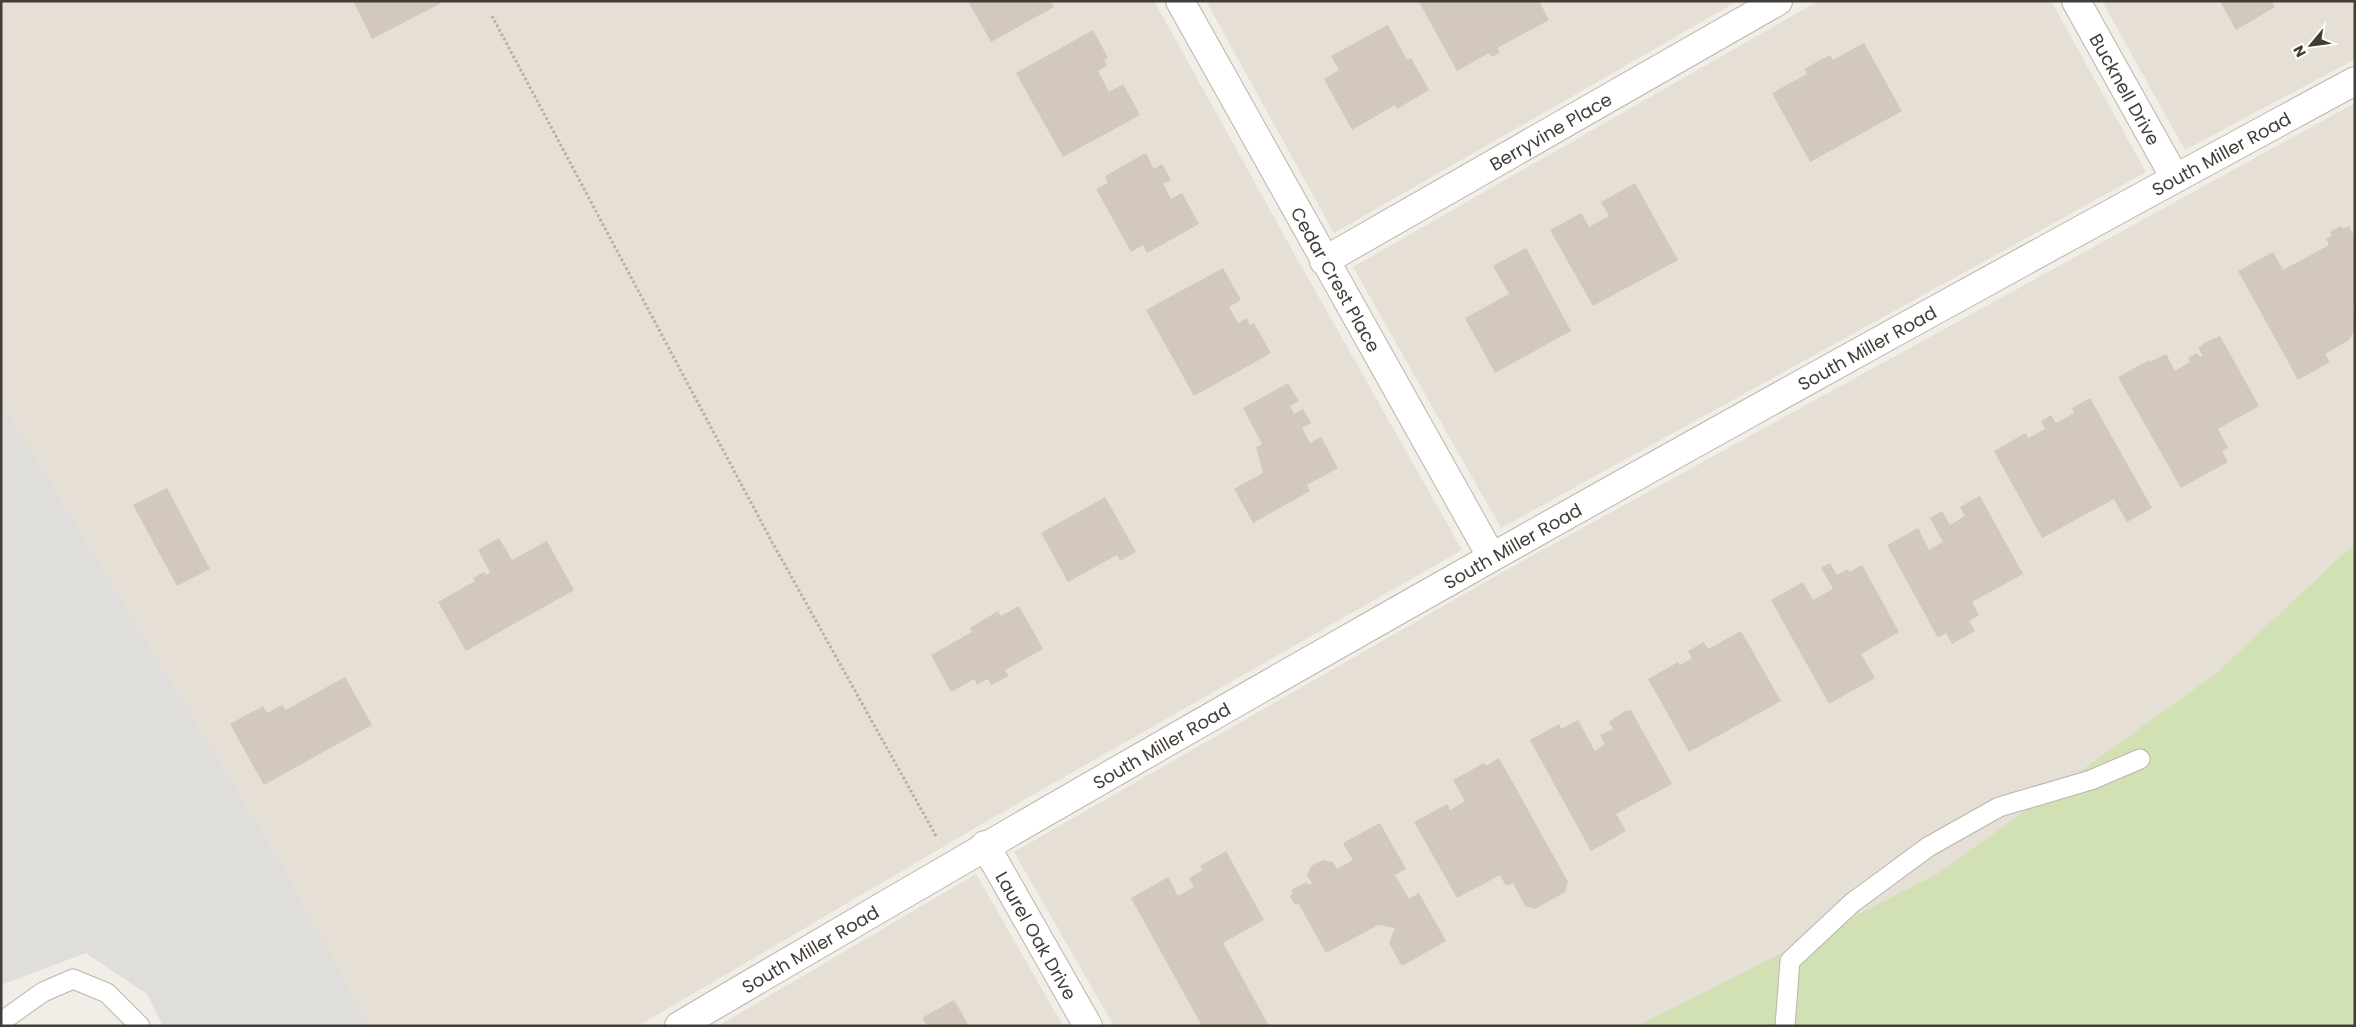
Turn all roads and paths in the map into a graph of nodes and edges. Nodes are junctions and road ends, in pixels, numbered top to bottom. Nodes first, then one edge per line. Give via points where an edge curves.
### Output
1 (1180, 1) edge
2 (1778, 1) edge
3 (2076, 1) edge
4 (492, 16) dead end
5 (2355, 81) edge
6 (2175, 178) junction
7 (1324, 261) junction
8 (1491, 556) junction
9 (2140, 759) dead end
10 (985, 845) junction
11 (952, 865) junction
12 (1, 1022) edge
13 (140, 1026) edge
14 (679, 1026) edge
15 (1088, 1026) edge
16 (1785, 1026) edge

1 - 7 street, Cedar Crest Place
2 - 7 street, Berryvine Place
3 - 6 street, Bucknell Drive
4 - 11 path via 772,542
5 - 6 street, South Miller Road
6 - 8 street, South Miller Road
7 - 8 street, Cedar Crest Place
8 - 10 street, South Miller Road
9 - 16 lane via 2091,780 1999,807 1928,847 1852,903 1790,961
10 - 11 street, South Miller Road
10 - 15 street, Laurel Oak Drive
11 - 14 street, South Miller Road
12 - 13 lane via 43,992 72,979 107,994

